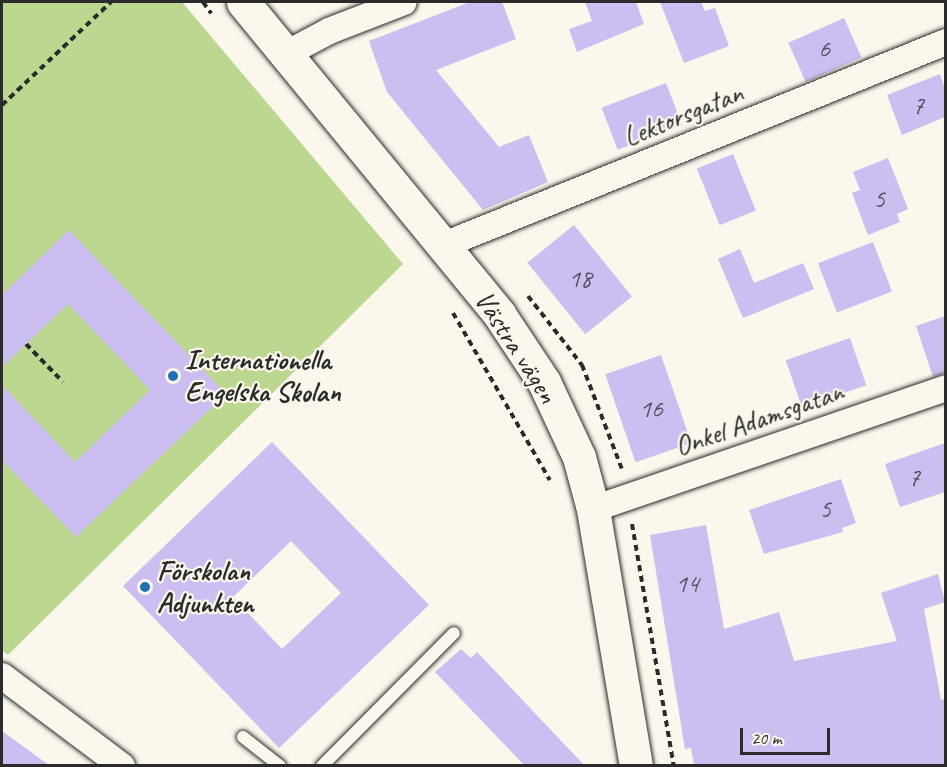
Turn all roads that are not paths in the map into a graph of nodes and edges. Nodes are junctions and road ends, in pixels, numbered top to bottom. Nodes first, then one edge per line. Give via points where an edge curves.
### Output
1 (404, 2) edge
2 (230, 10) edge
3 (945, 42) edge
4 (286, 54) junction
5 (444, 245) junction
6 (945, 388) edge
7 (593, 509) junction
8 (454, 633) dead end
9 (2, 676) edge
10 (243, 737) dead end
11 (122, 765) edge
12 (280, 765) edge
13 (322, 765) edge
14 (636, 765) edge

1 - 4 street via 329,31
2 - 4 main road, Västra vägen
3 - 5 street, Lektorsgatan
4 - 5 main road, Västra vägen
5 - 7 main road, Västra vägen via 499,314 544,382 579,458
6 - 7 street, Onkel Adamsgatan
7 - 14 main road, Västra vägen
8 - 13 lane
9 - 11 street
10 - 12 lane

